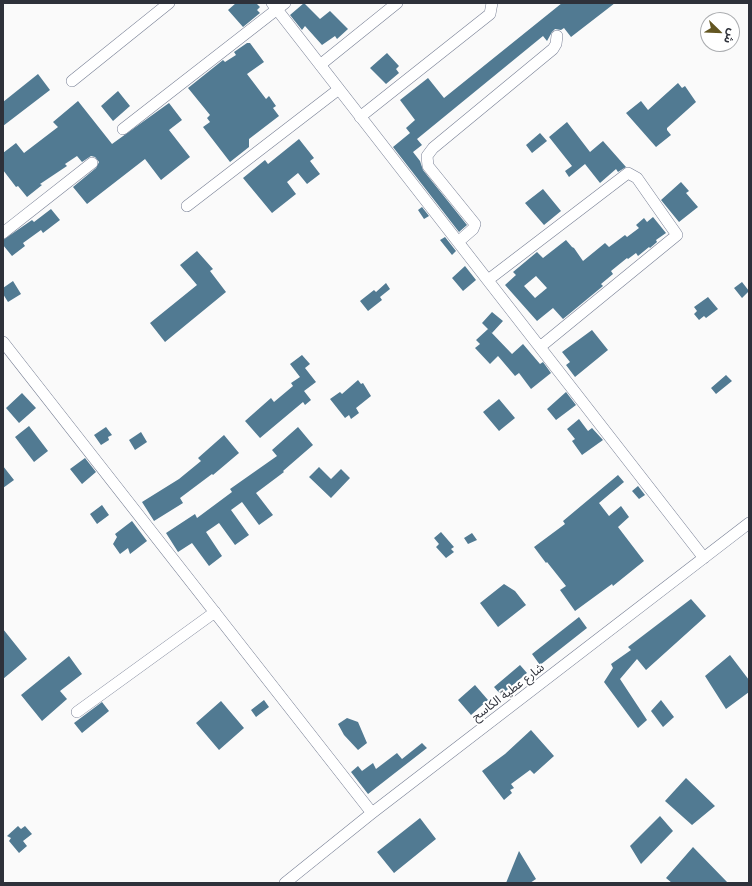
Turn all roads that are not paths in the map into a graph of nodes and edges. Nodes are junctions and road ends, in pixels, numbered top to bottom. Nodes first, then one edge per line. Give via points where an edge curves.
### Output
1 (169, 3) edge
2 (397, 3) edge
3 (492, 3) edge
4 (278, 5) edge
5 (557, 36) dead end
6 (320, 65) junction
7 (72, 81) dead end
8 (339, 90) junction
9 (360, 116) junction
10 (123, 129) dead end
11 (92, 163) dead end
12 (187, 206) dead end
13 (3, 233) edge
14 (458, 242) junction
15 (488, 280) junction
16 (3, 342) edge
17 (540, 347) junction
18 (749, 523) edge
19 (704, 558) junction
20 (215, 612) junction
21 (77, 712) dead end
22 (372, 813) junction
23 (285, 883) edge

1 - 7 street
2 - 6 street
3 - 9 street via 490,14
4 - 6 street
4 - 10 street
5 - 14 street via 553,49 433,148 427,156 428,166 475,224
6 - 8 street
8 - 9 street
8 - 12 street
9 - 14 street
11 - 13 street
14 - 15 street
15 - 17 street
15 - 17 street via 628,172 637,178 678,235
16 - 20 street
17 - 19 street
18 - 19 street, شارع عطية الكاسح
19 - 22 street, شارع عطية الكاسح
20 - 21 street
20 - 22 street
22 - 23 street, شارع عطية الكاسح

